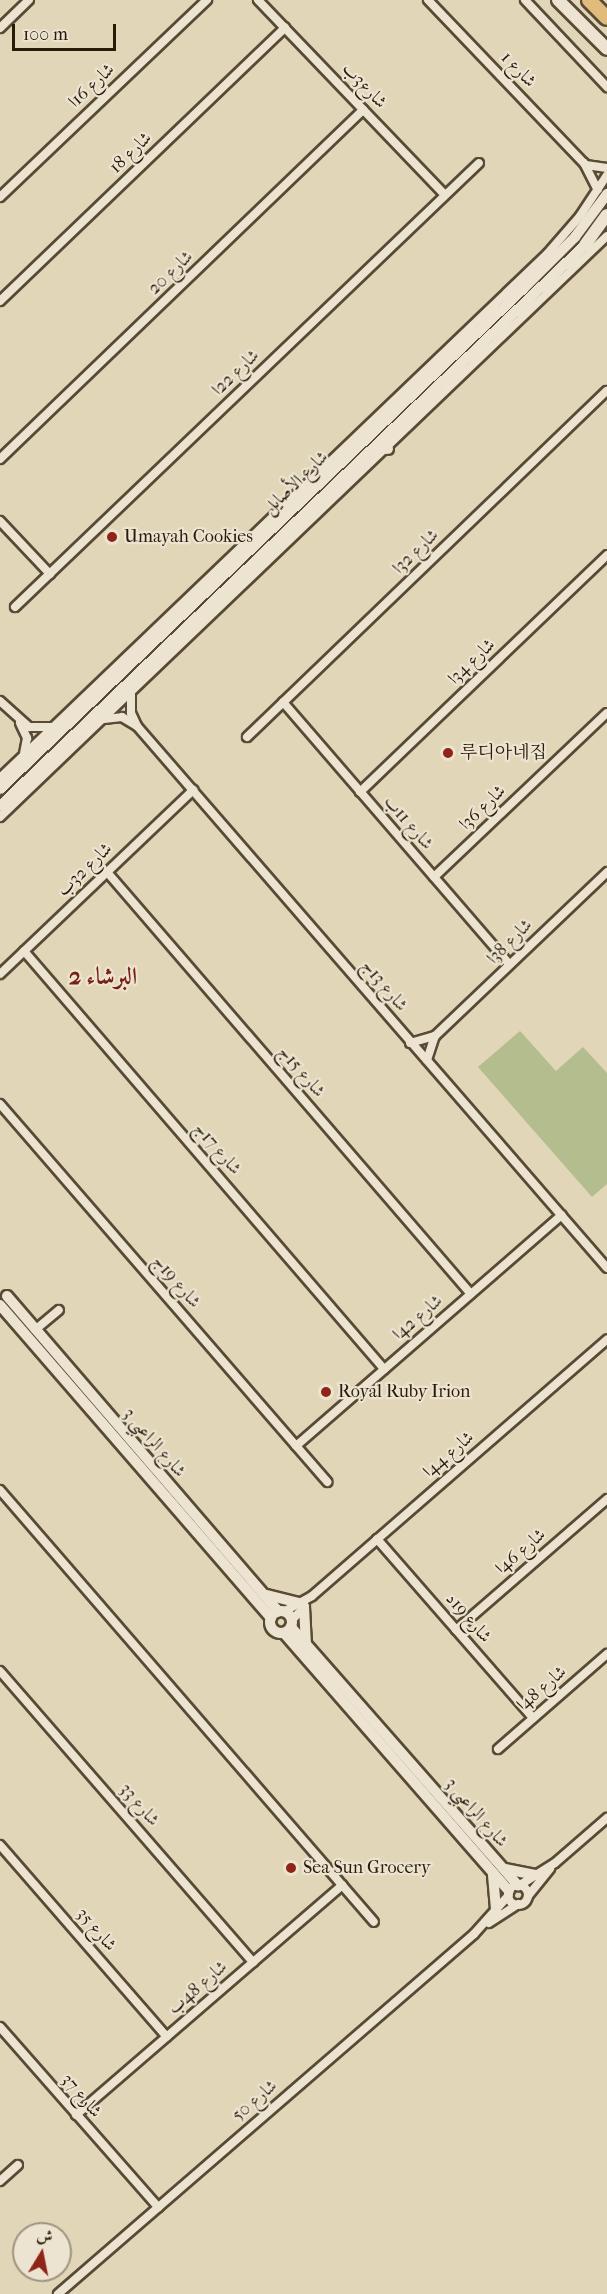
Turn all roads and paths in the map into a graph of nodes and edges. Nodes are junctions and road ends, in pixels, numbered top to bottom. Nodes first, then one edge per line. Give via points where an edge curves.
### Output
1 (29, 0) edge
2 (207, 0) edge
3 (258, 0) edge
4 (429, 0) edge
5 (525, 0) edge
6 (558, 0) edge
7 (589, 0) edge
8 (607, 18) edge
9 (0, 28) edge
10 (285, 28) junction
11 (605, 47) edge
12 (607, 58) edge
13 (607, 87) edge
14 (363, 110) junction
15 (479, 163) dead end
16 (584, 163) junction
17 (607, 168) edge
18 (607, 175) edge
19 (602, 192) edge
20 (445, 195) junction
21 (0, 197) edge
22 (607, 215) edge
23 (607, 224) edge
24 (607, 236) edge
25 (585, 245) junction
26 (550, 256) junction
27 (0, 301) edge
28 (607, 391) edge
29 (388, 449) junction
30 (372, 450) junction
31 (0, 459) edge
32 (0, 521) edge
33 (293, 524) junction
34 (288, 542) junction
35 (607, 555) edge
36 (50, 574) junction
37 (15, 607) dead end
38 (131, 692) junction
39 (0, 701) edge
40 (283, 702) junction
41 (83, 711) junction
42 (607, 713) edge
43 (16, 718) junction
44 (100, 722) junction
45 (58, 723) junction
46 (137, 726) junction
47 (247, 736) dead end
48 (21, 758) junction
49 (0, 778) edge
50 (0, 789) edge
51 (193, 790) junction
52 (360, 792) junction
53 (0, 806) edge
54 (0, 818) edge
55 (107, 872) junction
56 (606, 874) edge
57 (434, 877) junction
58 (24, 951) junction
59 (509, 964) junction
60 (0, 974) edge
61 (435, 1036) junction
62 (410, 1043) junction
63 (427, 1060) junction
64 (0, 1104) edge
65 (562, 1215) junction
66 (607, 1268) edge
67 (0, 1287) edge
68 (471, 1294) junction
69 (2, 1302) edge
70 (59, 1310) dead end
71 (0, 1318) edge
72 (16, 1323) junction
73 (34, 1330) junction
74 (607, 1340) edge
75 (384, 1369) junction
76 (296, 1446) junction
77 (327, 1482) dead end
78 (0, 1491) edge
79 (607, 1499) edge
80 (377, 1539) junction
81 (263, 1593) junction
82 (301, 1605) junction
83 (278, 1613) junction
84 (289, 1627) junction
85 (456, 1630) junction
86 (306, 1643) junction
87 (607, 1654) edge
88 (0, 1671) edge
89 (533, 1718) junction
90 (498, 1749) dead end
91 (607, 1818) edge
92 (0, 1845) edge
93 (555, 1863) junction
94 (496, 1869) junction
95 (536, 1875) junction
96 (342, 1885) junction
97 (514, 1889) junction
98 (528, 1896) junction
99 (518, 1904) junction
100 (495, 1911) junction
101 (374, 1922) dead end
102 (474, 1934) junction
103 (253, 1962) junction
104 (0, 2027) edge
105 (167, 2037) junction
106 (76, 2115) junction
107 (18, 2165) dead end
108 (0, 2181) edge
109 (156, 2208) junction
110 (58, 2294) edge

1 - 9 street
2 - 21 street, شارع 16ا
3 - 10 street, شارع3ب
4 - 16 street, شارع 1
5 - 13 street
6 - 11 main road
7 - 8 main road
10 - 14 street, شارع3ب
10 - 27 street, شارع 18
11 - 12 main road
14 - 20 street, شارع3ب
14 - 31 street, شارع 20
15 - 20 street, شارع 22ا
16 - 17 street
16 - 19 street, شارع 1
18 - 19 street
19 - 26 street, شارع الأصايل via 584,227
20 - 36 street, شارع 22ا
22 - 25 main road
23 - 25 street, شارع الأصايل
24 - 29 street
25 - 30 street, شارع الأصايل
26 - 41 street, شارع الأصايل
26 - 45 street
28 - 40 street, شارع 32ا
29 - 30 street
29 - 34 street
30 - 33 street, شارع الأصايل
32 - 36 street
33 - 34 street
33 - 53 street, شارع الأصايل
34 - 38 street
35 - 52 street, شارع 34ا
36 - 37 street, شارع 22ا
38 - 44 street
38 - 46 street, شارع 13ج via 131,712
39 - 43 street
40 - 47 street, شارع 32ا
40 - 52 street, شارع 11ب
41 - 45 street
41 - 50 street, شارع الأصايل
42 - 57 street, شارع 36ا
43 - 45 street via 38,729
43 - 48 street via 27,738
44 - 46 street via 122,717
44 - 54 street
45 - 48 street
46 - 51 street, شارع 13ج
48 - 49 street
51 - 55 street, شارع 32ب
51 - 62 street, شارع 13ج
52 - 57 street, شارع 11ب
55 - 58 street, شارع 32ب
55 - 68 street, شارع 15ج
56 - 59 street, شارع 38ا
57 - 59 street, شارع 11ب
58 - 60 street, شارع 32ب
58 - 75 street, شارع 17ج
59 - 61 street, شارع 38ا
61 - 62 street, شارع 38ا
61 - 63 street, شارع 38ا
62 - 63 street, شارع 13ج
63 - 65 street, شارع 13ج
64 - 76 street, شارع 19ج
65 - 66 street, شارع 13ج
65 - 68 street, شارع 42ا
67 - 69 street
68 - 75 street, شارع 42ا
69 - 72 street, شارع الراعبي 3
69 - 73 street, شارع الراعبي 3
70 - 73 street
71 - 72 street
72 - 83 street, شارع الراعبي 3
73 - 81 street, شارع الراعبي 3
74 - 80 street, شارع 44ا
75 - 76 street, شارع 42ا
76 - 77 street, شارع 19ج
78 - 96 street
79 - 85 street, شارع 46ا
80 - 82 street, شارع 44ا
80 - 85 street, شارع 19د
81 - 82 street
81 - 83 street, شارع الراعبي 3
82 - 83 street, شارع 44ا
82 - 84 street, شارع 44ا
82 - 86 street
83 - 84 street
83 - 84 street via 273,1629
84 - 86 street, شارع الراعبي 3
84 - 94 street, شارع الراعبي 3
85 - 89 street, شارع 19د
86 - 94 street, شارع الراعبي 3
87 - 89 street, شارع 48ا
88 - 103 street, شارع 33
89 - 90 street, شارع 48ا
91 - 93 street, شارع 50
92 - 105 street, شارع 35
93 - 95 street, شارع 50
93 - 98 street, شارع 50
94 - 95 street
94 - 97 street, شارع الراعبي 3
94 - 100 street
95 - 97 street, شارع 50
96 - 101 street
96 - 103 street, شارع 48ب
97 - 98 street
97 - 99 street
97 - 100 street, شارع 50
98 - 99 street, شارع 50
99 - 102 street, شارع 50
100 - 102 street, شارع 50
102 - 109 street, شارع 50
103 - 105 street, شارع 48ب
104 - 106 street, شارع 37
105 - 106 street, شارع 48ب
106 - 109 street, شارع 37
107 - 108 street
109 - 110 street, شارع 50

